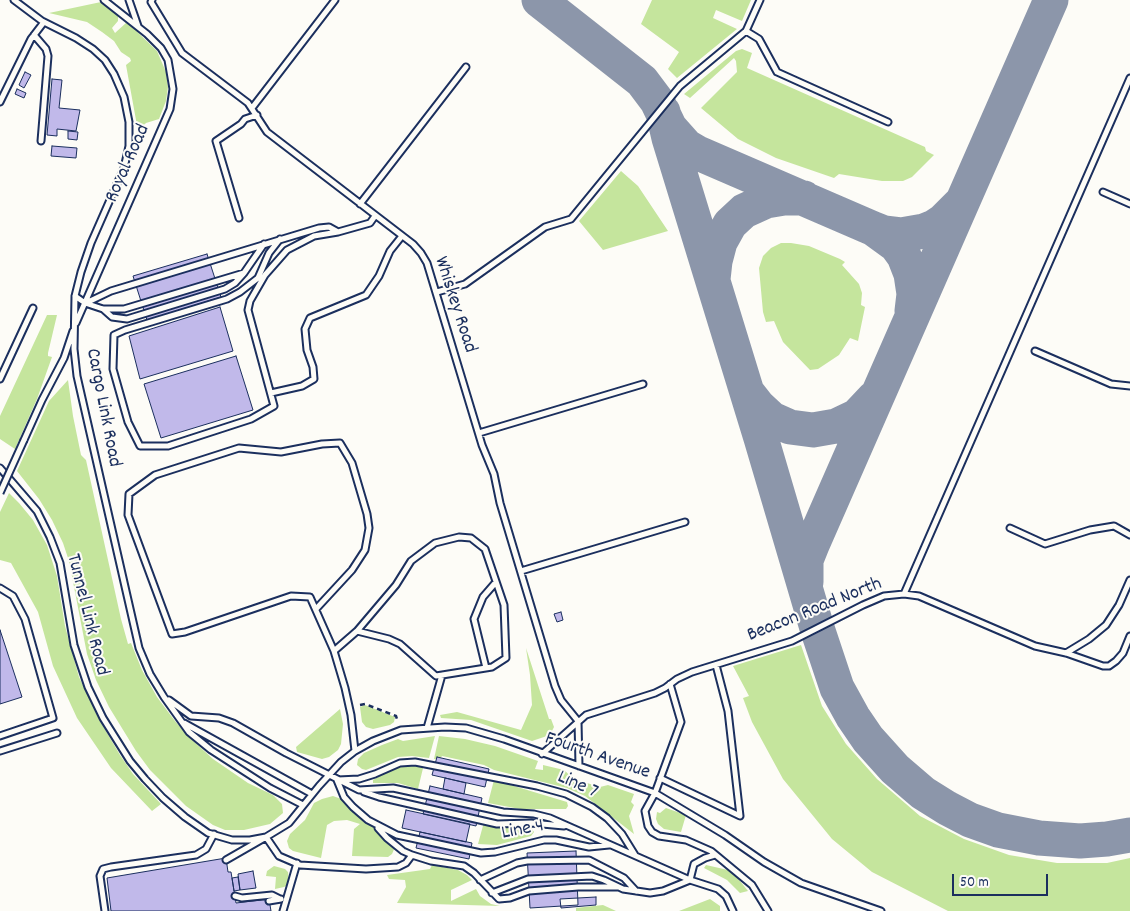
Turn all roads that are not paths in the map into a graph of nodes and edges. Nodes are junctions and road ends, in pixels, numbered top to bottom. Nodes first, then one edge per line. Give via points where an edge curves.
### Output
1 (14, 0) edge
2 (104, 0) edge
3 (129, 0) edge
4 (152, 0) edge
5 (335, 0) edge
6 (760, 0) edge
7 (44, 22) junction
8 (138, 26) junction
9 (746, 32) junction
10 (34, 35) junction
11 (466, 67) dead end
12 (1130, 78) edge
13 (0, 102) edge
14 (252, 108) junction
15 (257, 115) junction
16 (888, 122) dead end
17 (41, 141) dead end
18 (1103, 192) dead end
19 (360, 204) junction
20 (1130, 204) edge
21 (375, 216) junction
22 (239, 218) dead end
23 (338, 232) junction
24 (402, 236) junction
25 (280, 239) junction
26 (264, 244) junction
27 (244, 273) junction
28 (437, 292) junction
29 (75, 296) junction
30 (85, 303) junction
31 (33, 308) dead end
32 (103, 309) junction
33 (74, 326) junction
34 (1035, 351) dead end
35 (0, 379) edge
36 (643, 384) dead end
37 (1130, 386) edge
38 (271, 393) junction
39 (479, 433) junction
40 (0, 468) edge
41 (0, 493) edge
42 (685, 522) dead end
43 (1010, 528) dead end
44 (1130, 535) edge
45 (520, 571) junction
46 (1130, 580) edge
47 (496, 582) junction
48 (0, 588) edge
49 (904, 594) junction
50 (316, 609) junction
51 (357, 631) junction
52 (1130, 636) edge
53 (334, 651) junction
54 (1066, 653) junction
55 (716, 664) junction
56 (486, 668) junction
57 (442, 676) junction
58 (670, 684) junction
59 (164, 697) junction
60 (578, 721) junction
61 (182, 722) junction
62 (427, 728) junction
63 (57, 733) dead end
64 (0, 736) edge
65 (355, 751) junction
66 (0, 752) edge
67 (542, 754) junction
68 (579, 766) junction
69 (330, 774) junction
70 (660, 778) junction
71 (338, 780) junction
72 (359, 790) junction
73 (655, 792) junction
74 (312, 794) junction
75 (304, 805) junction
76 (374, 824) junction
77 (570, 827) junction
78 (214, 834) junction
79 (266, 837) junction
80 (612, 845) junction
81 (715, 854) junction
82 (412, 855) junction
83 (636, 856) junction
84 (226, 860) dead end
85 (297, 863) junction
86 (480, 880) junction
87 (690, 880) junction
88 (617, 887) junction
89 (636, 891) junction
90 (492, 893) junction
91 (235, 896) dead end
92 (287, 897) junction
93 (280, 899) junction
94 (269, 901) dead end
95 (106, 910) edge
96 (282, 911) edge
97 (733, 911) edge
98 (768, 911) edge
99 (882, 911) edge

1 - 7 lane, Cargo Link Road
2 - 8 lane, Royal Road
3 - 8 lane
4 - 14 lane, Whiskey Road via 182,54
5 - 14 lane
6 - 9 lane
7 - 10 lane
7 - 29 lane, Cargo Link Road via 76,38 105,60 124,97 129,122 129,146 124,168 91,243
8 - 30 lane, Royal Road via 161,48 168,60 173,89 170,109
9 - 16 lane via 758,40 777,72
9 - 28 lane via 680,86 571,219 545,227 465,284
10 - 13 lane
10 - 17 lane via 48,56
11 - 19 lane
12 - 49 lane
14 - 15 lane, Whiskey Road
15 - 19 lane, Whiskey Road via 267,132
15 - 22 lane via 216,141
18 - 20 lane
19 - 21 lane, Whiskey Road
21 - 23 lane via 370,222
21 - 24 lane, Whiskey Road
23 - 25 lane via 329,227 319,228
23 - 38 lane via 314,236 287,250 265,275 250,301 248,310
24 - 28 lane, Whiskey Road via 422,253
24 - 38 lane via 366,295 310,318 305,329 314,379 302,386
25 - 26 lane
25 - 38 lane via 269,253 258,278 240,292 114,335 113,369 128,422 140,446 168,446 251,419 274,406
26 - 27 lane
26 - 30 lane via 111,290
27 - 32 lane via 124,309
27 - 32 lane via 225,290 127,319 112,317
28 - 39 lane, Whiskey Road
29 - 30 lane
29 - 33 lane, Cargo Link Road
30 - 32 lane
30 - 33 lane, Royal Road
31 - 35 lane
33 - 41 lane, Royal Road, bridge via 64,358
33 - 59 lane, Cargo Link Road via 77,376 130,614 139,648
34 - 37 lane via 1111,384
36 - 39 lane
39 - 45 lane, Whiskey Road via 494,474
40 - 78 lane, Tunnel Link Road via 37,511 50,537 60,563 74,645 103,718 130,761 157,792 186,817
42 - 45 lane
43 - 44 lane via 1045,544 1114,526
45 - 60 lane, Whiskey Road via 558,694
46 - 54 lane via 1106,625
47 - 51 lane via 485,549 471,538 459,536 435,543 411,561 396,585
47 - 56 lane via 483,597 474,619
47 - 56 lane via 504,605 506,658
48 - 64 lane via 13,596 25,619 53,718
49 - 54 lane, Beacon Road North via 919,596 1035,646
49 - 55 lane, Beacon Road North via 884,596 792,641
50 - 50 lane via 310,597 291,596 172,634 128,515 129,494 155,475 239,448 280,452 340,443 352,463 367,514 366,550
50 - 53 lane
51 - 53 lane
51 - 57 lane via 400,644 436,676
52 - 54 lane, Beacon Road North via 1123,653 1109,666
53 - 65 lane via 351,715
55 - 58 lane, Beacon Road North via 684,675
55 - 70 lane via 728,711 740,816
56 - 57 lane
57 - 62 lane
58 - 60 lane, Beacon Road North via 655,693 594,711
58 - 70 lane via 681,722
59 - 61 lane, Cargo Link Road
59 - 69 lane via 192,716 219,718 233,723
60 - 67 lane, Beacon Road North
60 - 68 lane
61 - 74 lane
61 - 75 lane, Cargo Link Road via 211,750 270,788
62 - 65 lane, Fourth Avenue via 401,730
62 - 67 lane, Fourth Avenue via 466,728
63 - 66 lane
65 - 69 lane, Fourth Avenue
67 - 68 lane, Fourth Avenue
68 - 73 lane, Fourth Avenue
69 - 71 lane
69 - 74 lane, Fourth Avenue
70 - 73 lane
71 - 72 lane
71 - 76 lane via 344,796 353,807
71 - 83 lane, Line 7 via 359,778 415,762 537,786 566,794 592,807 622,834
72 - 77 lane via 497,824
72 - 77 lane via 393,788 503,812 534,814
73 - 81 lane via 645,811 645,819 652,832 686,840
73 - 99 lane, Fourth Avenue via 801,883
74 - 75 lane, Fourth Avenue
75 - 79 lane, Tunnel Link Road via 289,823
76 - 80 lane, Line 4 via 397,835 481,854 550,840 589,847
76 - 82 lane via 387,838
77 - 80 lane
78 - 79 lane, Tunnel Link Road via 232,840
78 - 95 lane via 206,849 196,855 103,869 100,876 105,881
79 - 84 lane
79 - 85 lane via 279,856
80 - 83 lane
81 - 87 lane via 694,864
81 - 98 lane via 752,885
82 - 85 lane via 398,867 366,869
82 - 86 lane via 464,866
83 - 87 lane
85 - 92 lane
86 - 89 lane via 517,864 577,859 597,863 624,878
86 - 90 lane
87 - 89 lane via 663,891
87 - 97 lane via 718,889 726,896
88 - 89 lane
88 - 90 lane via 529,890 499,899
88 - 90 lane via 592,876 528,879
91 - 93 lane via 272,895
92 - 93 lane
92 - 96 lane
93 - 94 lane

